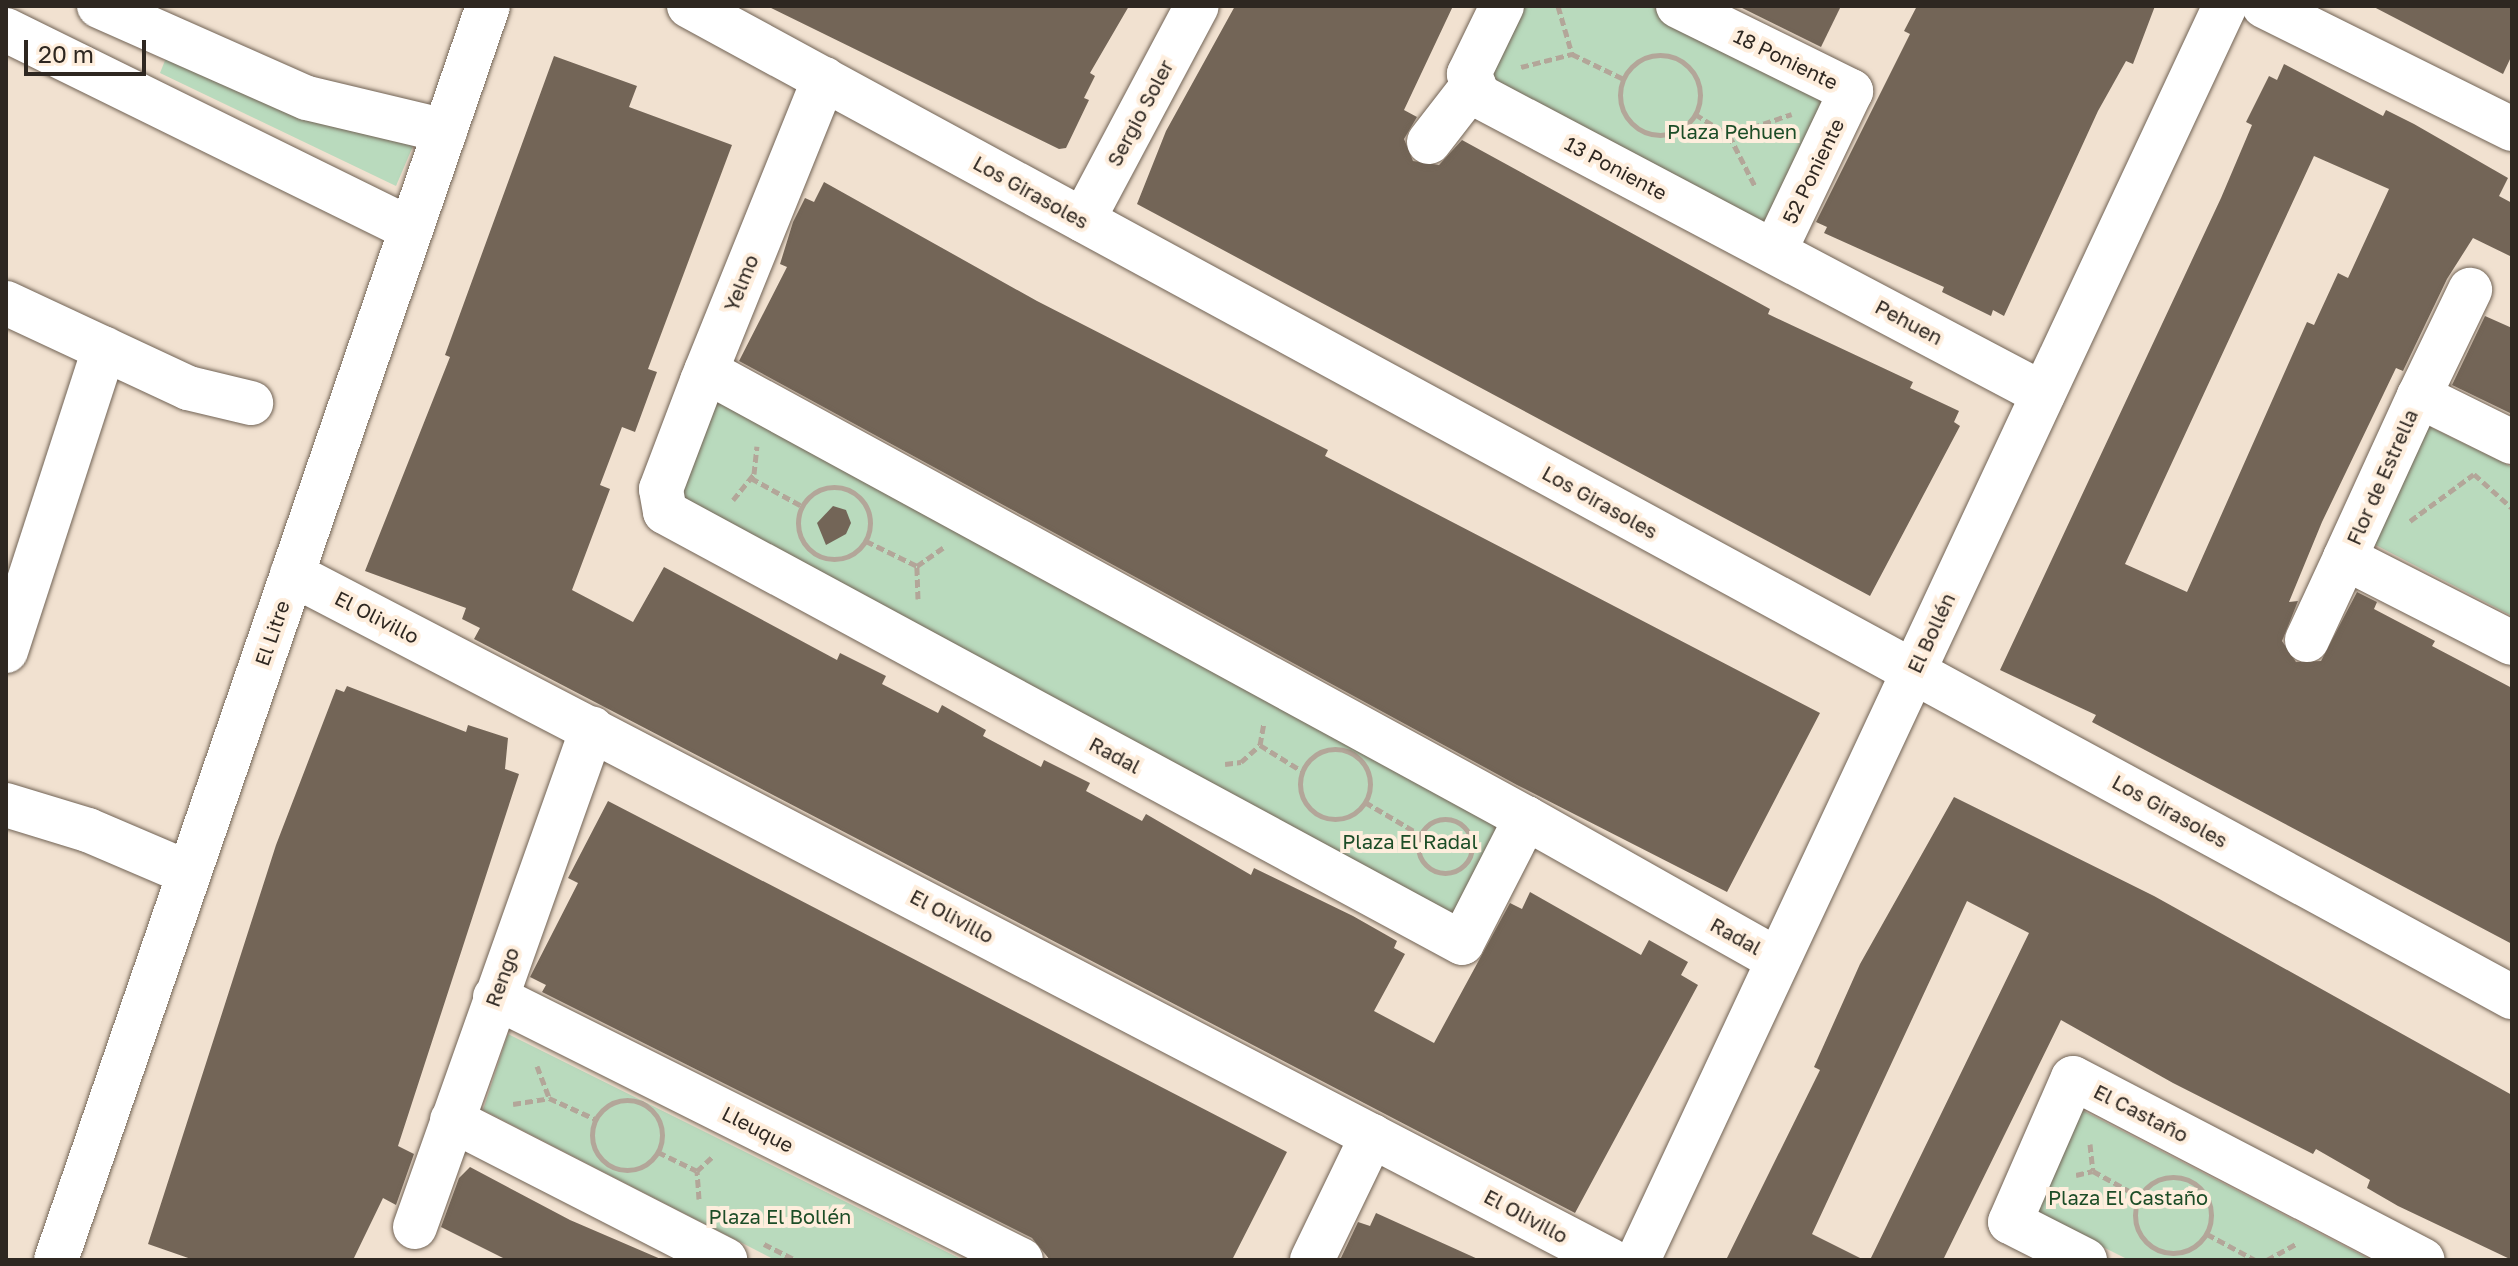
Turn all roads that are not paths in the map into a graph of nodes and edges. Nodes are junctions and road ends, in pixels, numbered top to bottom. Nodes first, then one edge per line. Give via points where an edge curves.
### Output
1 (488, 6) edge
2 (689, 6) edge
3 (1197, 6) edge
4 (1502, 6) edge
5 (1678, 6) edge
6 (2225, 6) edge
7 (2264, 6) edge
8 (124, 12) edge
9 (6, 30) edge
10 (824, 79) junction
11 (107, 81) junction
12 (1474, 85) junction
13 (1844, 87) joint
14 (2512, 129) edge
15 (445, 131) junction
16 (1429, 142) dead end
17 (1083, 220) junction
18 (411, 229) junction
19 (1775, 250) junction
20 (2470, 290) dead end
21 (6, 303) edge
22 (104, 349) junction
23 (706, 371) junction
24 (2043, 394) junction
25 (2419, 396) junction
26 (251, 403) dead end
27 (2512, 442) edge
28 (665, 501) joint
29 (2345, 558) junction
30 (292, 574) junction
31 (2307, 640) dead end
32 (2512, 643) edge
33 (6, 651) edge
34 (1913, 672) junction
35 (592, 729) junction
36 (6, 805) edge
37 (1526, 818) junction
38 (189, 873) junction
39 (1778, 960) junction
40 (495, 997) junction
41 (2512, 997) edge
42 (464, 1126) junction
43 (1372, 1136) junction
44 (415, 1227) dead end
45 (742, 1251) edge
46 (56, 1260) edge
47 (1021, 1260) edge
48 (1312, 1260) edge
49 (1610, 1260) edge
50 (1638, 1260) edge
51 (2085, 1260) edge
52 (2423, 1260) edge

1 - 15 street, El Litre
2 - 10 street, Los Girasoles
3 - 17 street, Sergio Soler
4 - 12 street
5 - 13 street, 18 Poniente
6 - 24 street, El Bollén
7 - 14 street
8 - 11 street
8 - 15 street via 307,98
9 - 11 street
10 - 17 street, Los Girasoles
10 - 23 street, Yelmo
11 - 18 street
12 - 16 street
12 - 19 street, 13 Poniente
13 - 19 street, 52 Poniente
15 - 18 street, El Litre
17 - 34 street, Los Girasoles
18 - 30 street, El Litre
19 - 24 street, Pehuen
20 - 25 street, Flor de Estrella
21 - 22 street
22 - 26 street via 188,388
22 - 33 street
23 - 28 street, Yelmo
23 - 37 street, Radal
24 - 34 street, El Bollén
25 - 27 street, Flor de Estrella
25 - 29 street, Flor de Estrella
28 - 37 street, Radal via 1462,943
29 - 31 street, Flor de Estrella
29 - 32 street, Flor de Estrella
30 - 35 street, El Olivillo
30 - 38 street, El Litre
34 - 39 street, El Bollén
34 - 41 street, Los Girasoles
35 - 40 street, Rengo
35 - 43 street, El Olivillo
36 - 38 street via 88,830
37 - 39 street, Radal
38 - 46 street, El Litre
39 - 50 street, El Bollén
40 - 42 street, Rengo
40 - 47 street, Lleuque
42 - 44 street, Rengo
42 - 45 street
43 - 48 street
43 - 49 street, El Olivillo
51 - 52 street, El Castaño via 2010,1222 2073,1078

